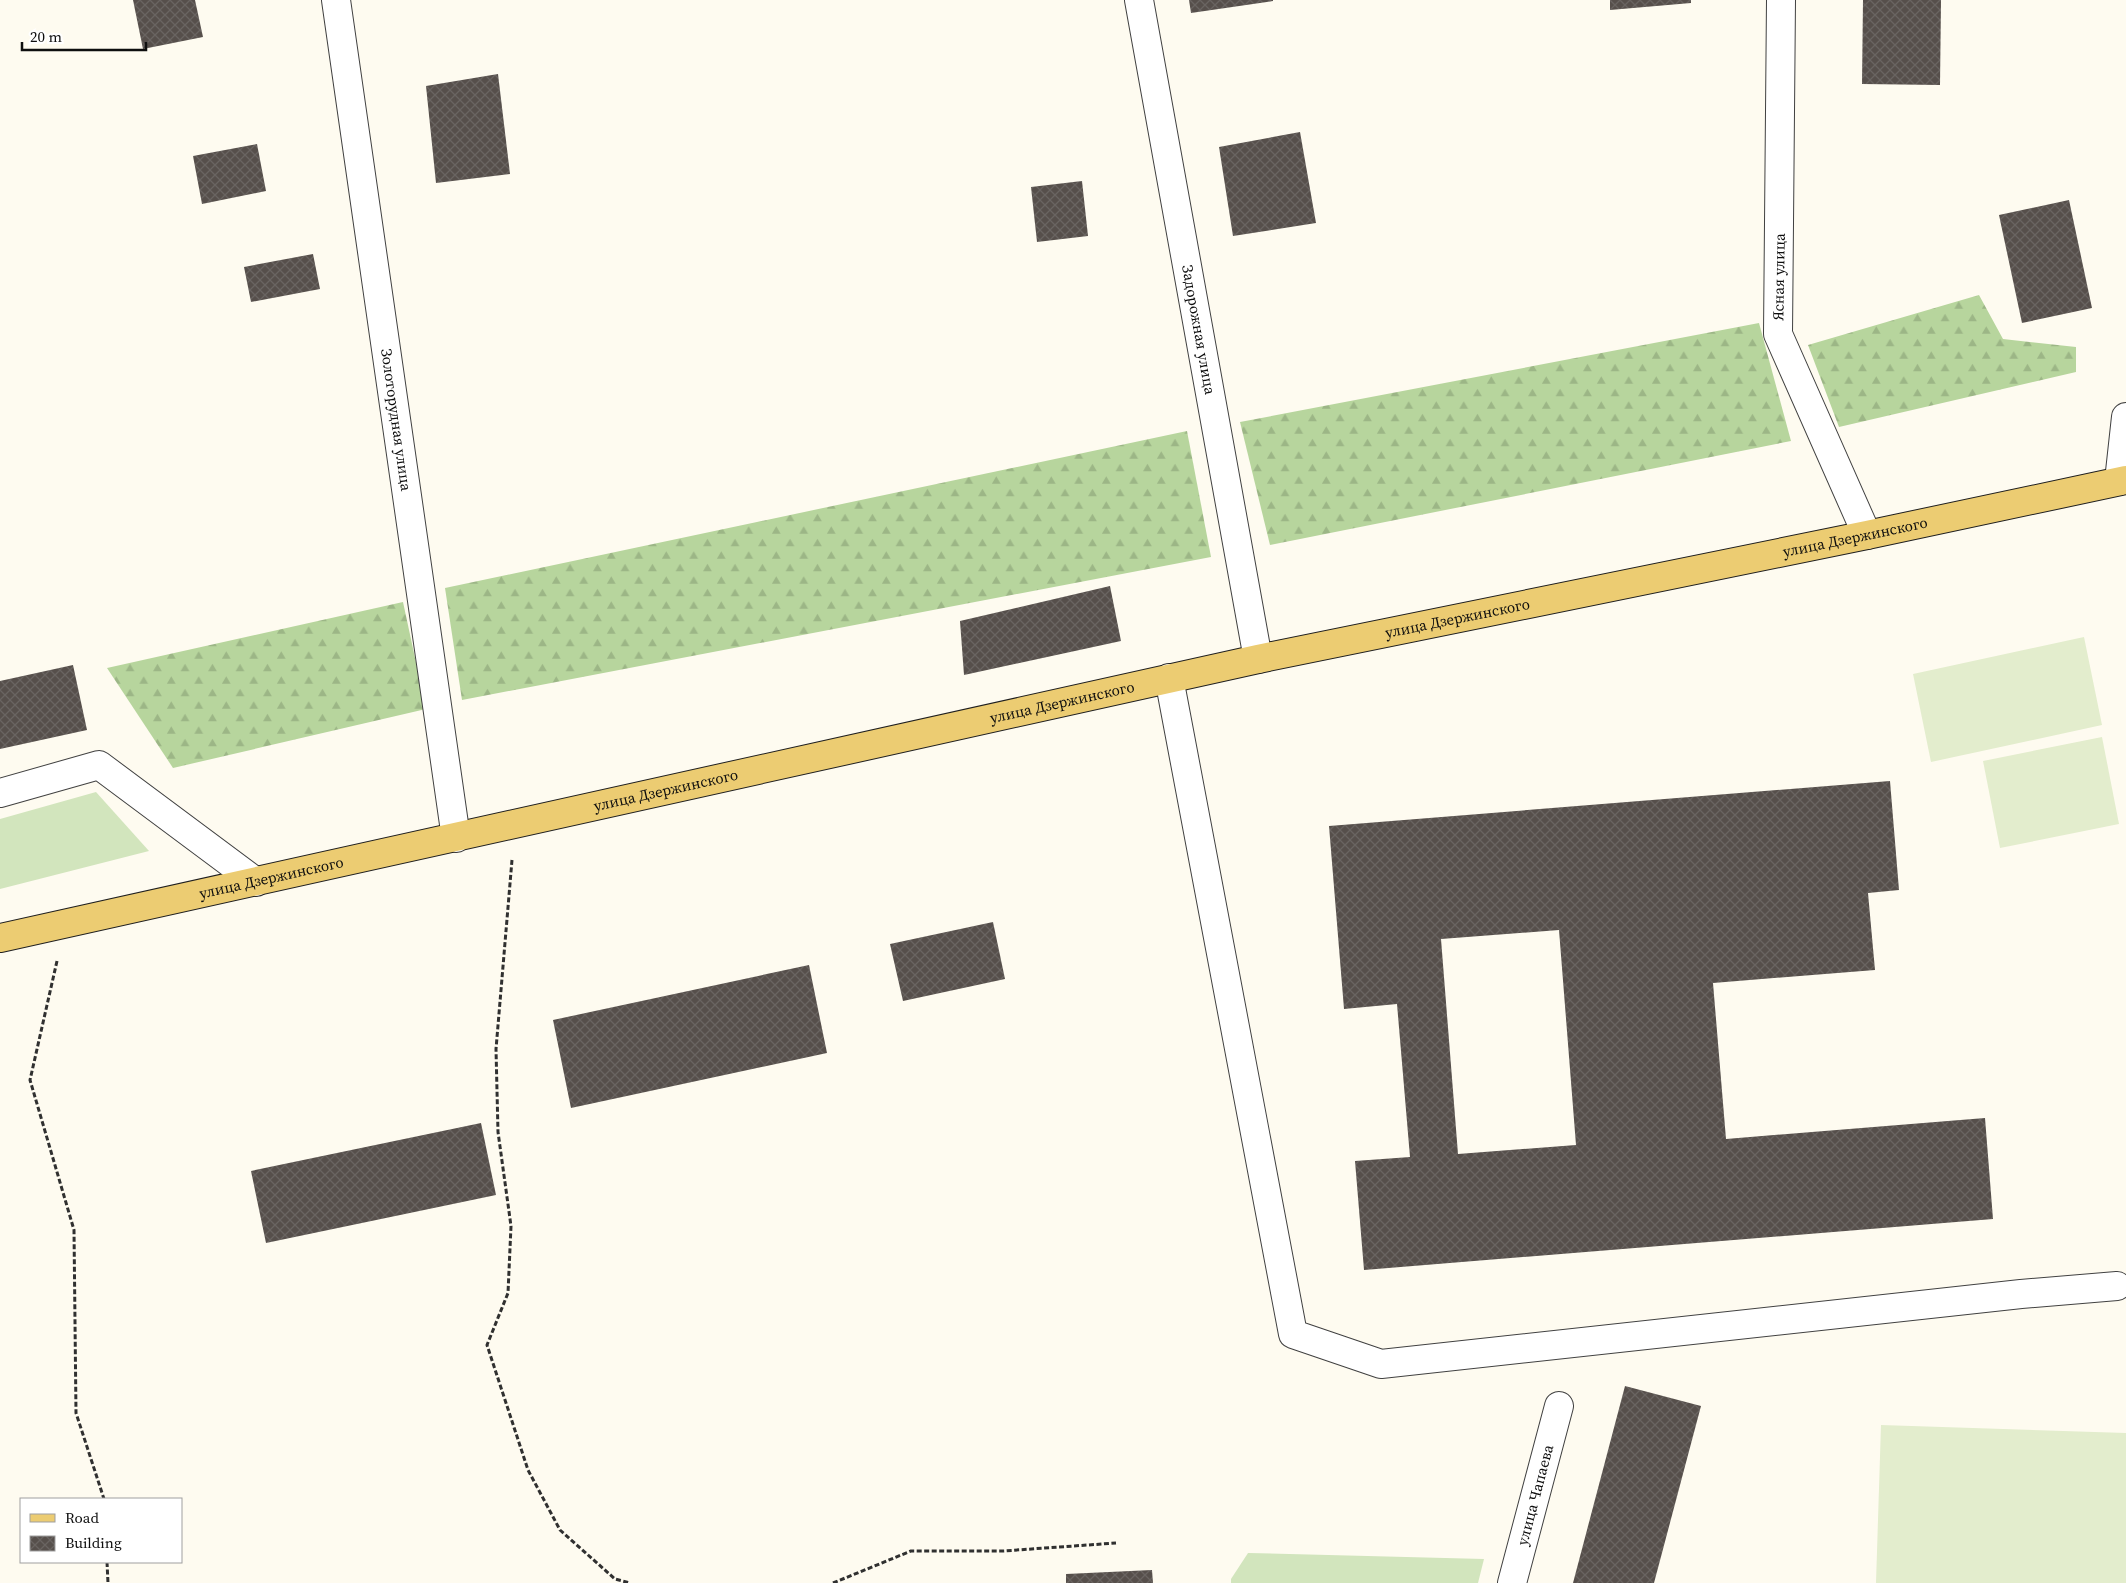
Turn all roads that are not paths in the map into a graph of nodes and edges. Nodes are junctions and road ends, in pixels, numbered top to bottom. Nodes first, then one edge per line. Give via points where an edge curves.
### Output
1 (336, 0) edge
2 (1139, 0) edge
3 (1782, 0) edge
4 (2126, 417) edge
5 (2123, 480) edge
6 (1867, 535) junction
7 (1258, 659) junction
8 (1169, 678) junction
9 (0, 794) edge
10 (456, 838) junction
11 (256, 882) junction
12 (0, 938) edge
13 (2117, 1286) dead end
14 (1559, 1406) dead end
15 (1512, 1583) edge

1 - 10 street, Золоторудная улица
2 - 7 street, Задорожная улица
3 - 6 street, Ясная улица via 1778,334
4 - 5 street
5 - 6 main road, улица Дзержинского
6 - 7 main road, улица Дзержинского
7 - 8 main road, улица Дзержинского
8 - 10 main road, улица Дзержинского
8 - 13 street via 1293,1334 1381,1364
9 - 11 street via 99,765
10 - 11 main road, улица Дзержинского
11 - 12 main road, улица Дзержинского
14 - 15 street, улица Чапаева

